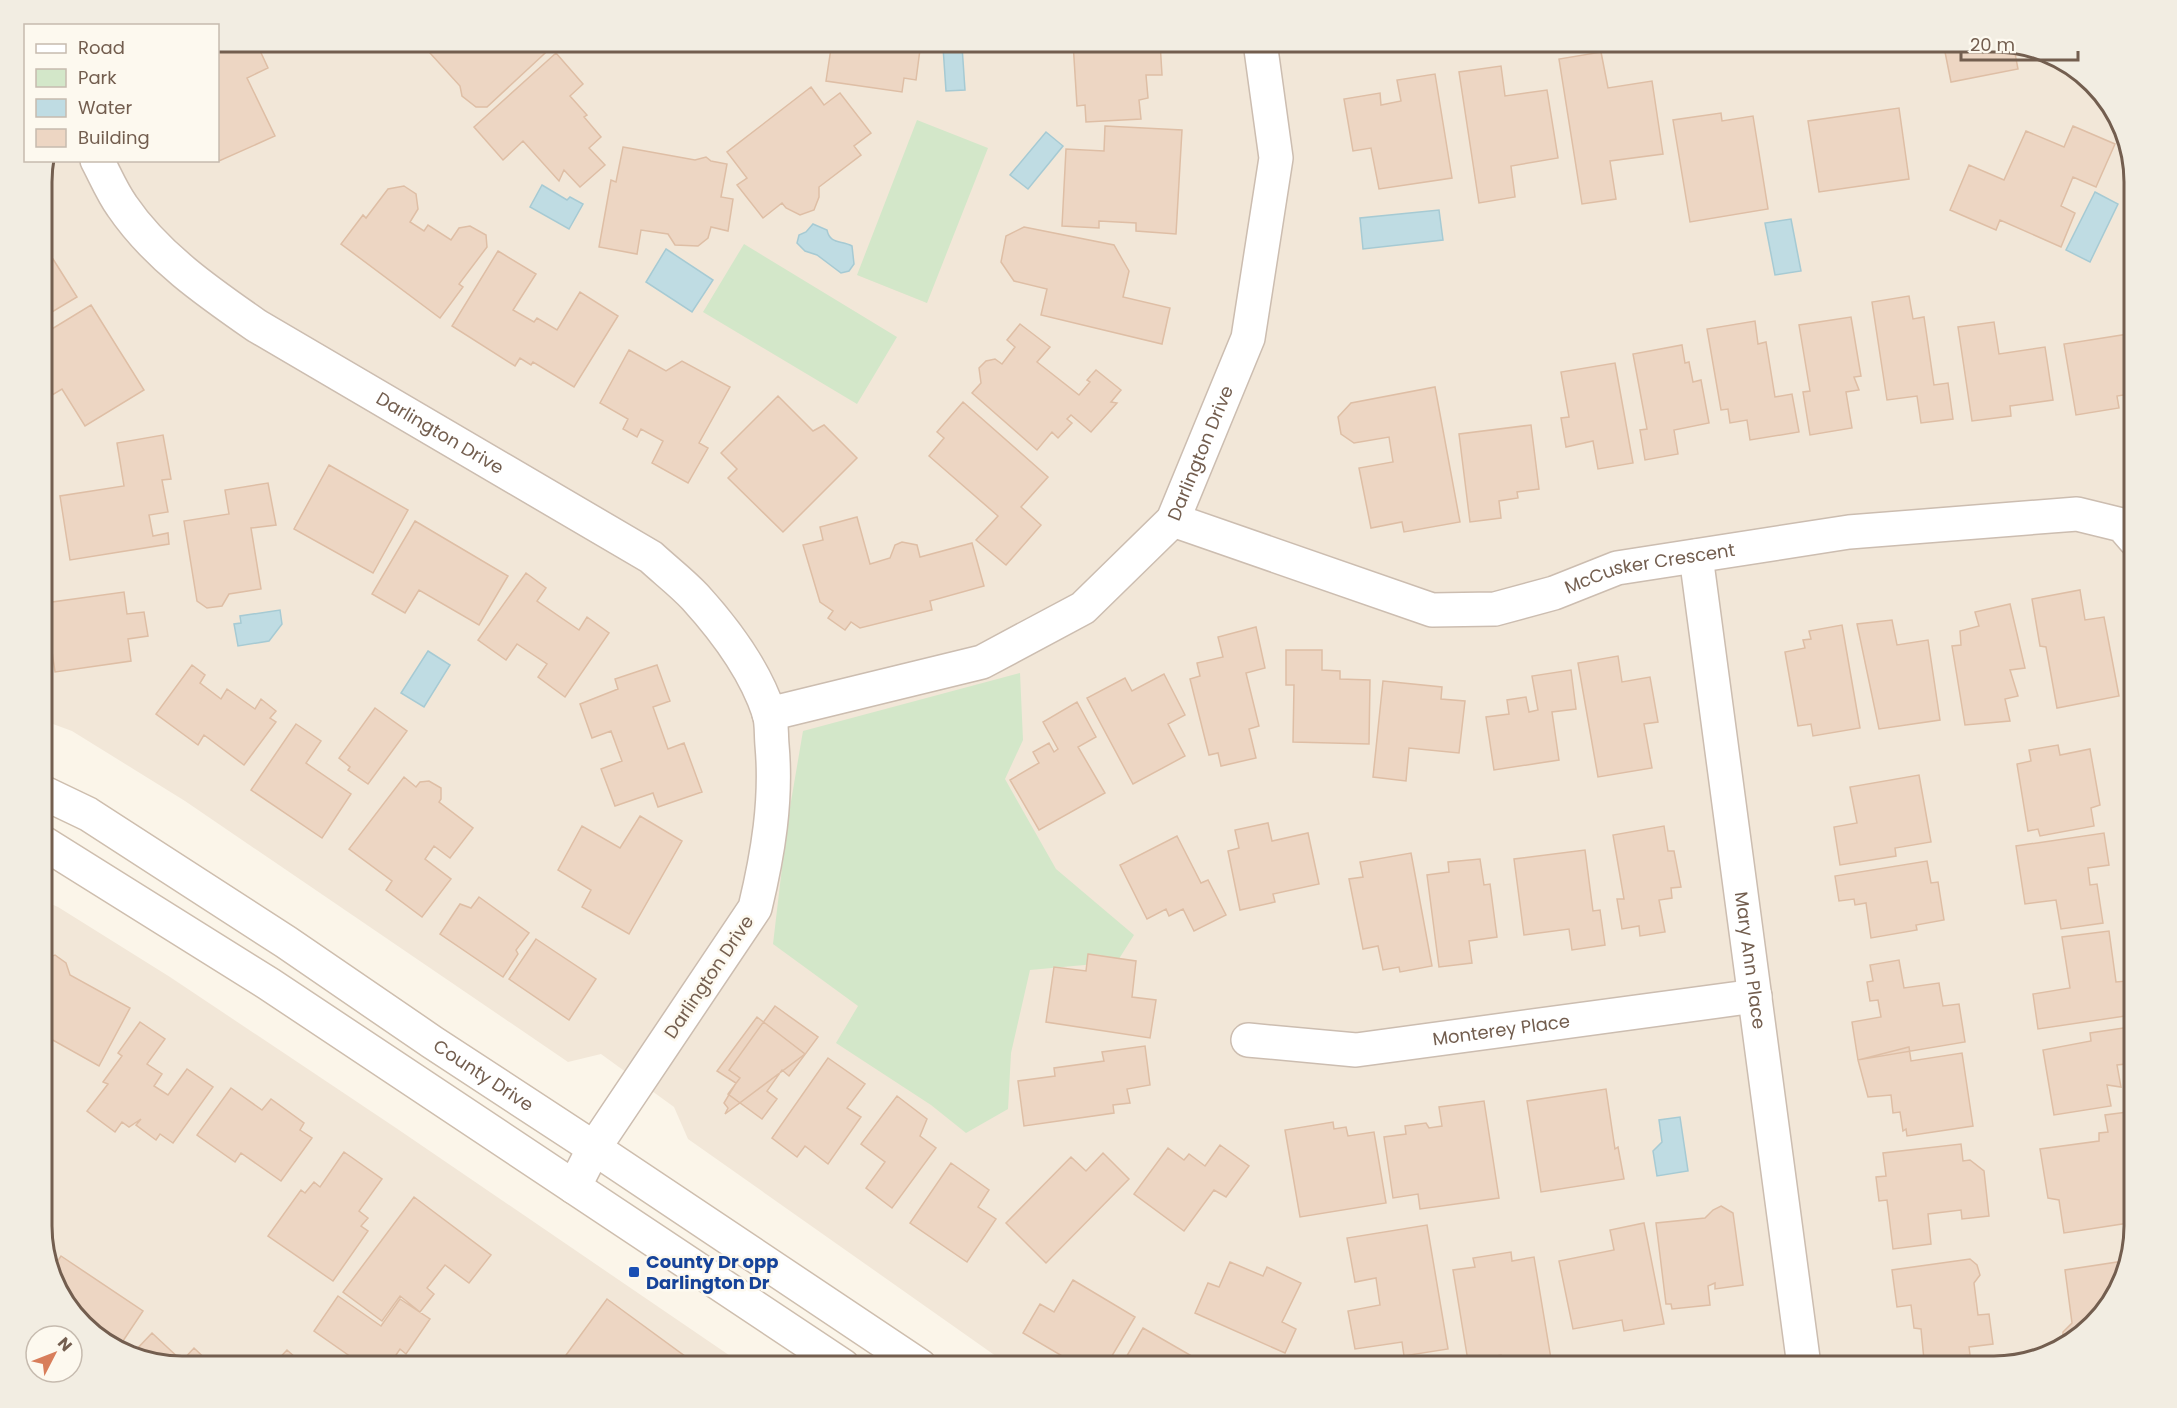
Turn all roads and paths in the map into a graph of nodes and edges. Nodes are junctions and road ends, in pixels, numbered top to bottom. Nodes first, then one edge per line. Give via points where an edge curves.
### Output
1 (1261, 52) edge
2 (98, 162) edge
3 (1173, 520) junction
4 (2124, 527) edge
5 (1696, 556) junction
6 (769, 714) junction
7 (53, 797) edge
8 (53, 849) edge
9 (1755, 996) junction
10 (1248, 1041) dead end
11 (594, 1148) junction
12 (574, 1187) junction
13 (817, 1356) edge
14 (905, 1356) edge
15 (1803, 1356) edge

1 - 3 street, Darlington Drive via 1276,158 1248,338
2 - 6 street, Darlington Drive via 121,205 149,240 216,297 257,326 651,557 695,596 727,638 750,671
3 - 5 street, McCusker Crescent via 1432,610 1495,609 1554,593 1617,568
3 - 6 street, Darlington Drive via 1083,608 982,663
4 - 5 street, McCusker Crescent via 2077,514 1849,532
5 - 9 street, Mary Ann Place
6 - 11 street, Darlington Drive via 774,765 772,821 755,908
7 - 11 street, County Drive via 88,814 286,942
8 - 12 street via 269,984
9 - 10 street, Monterey Place via 1356,1050
9 - 15 street, Mary Ann Place
11 - 12 street, Darlington Drive
11 - 14 street, County Drive
12 - 13 street

